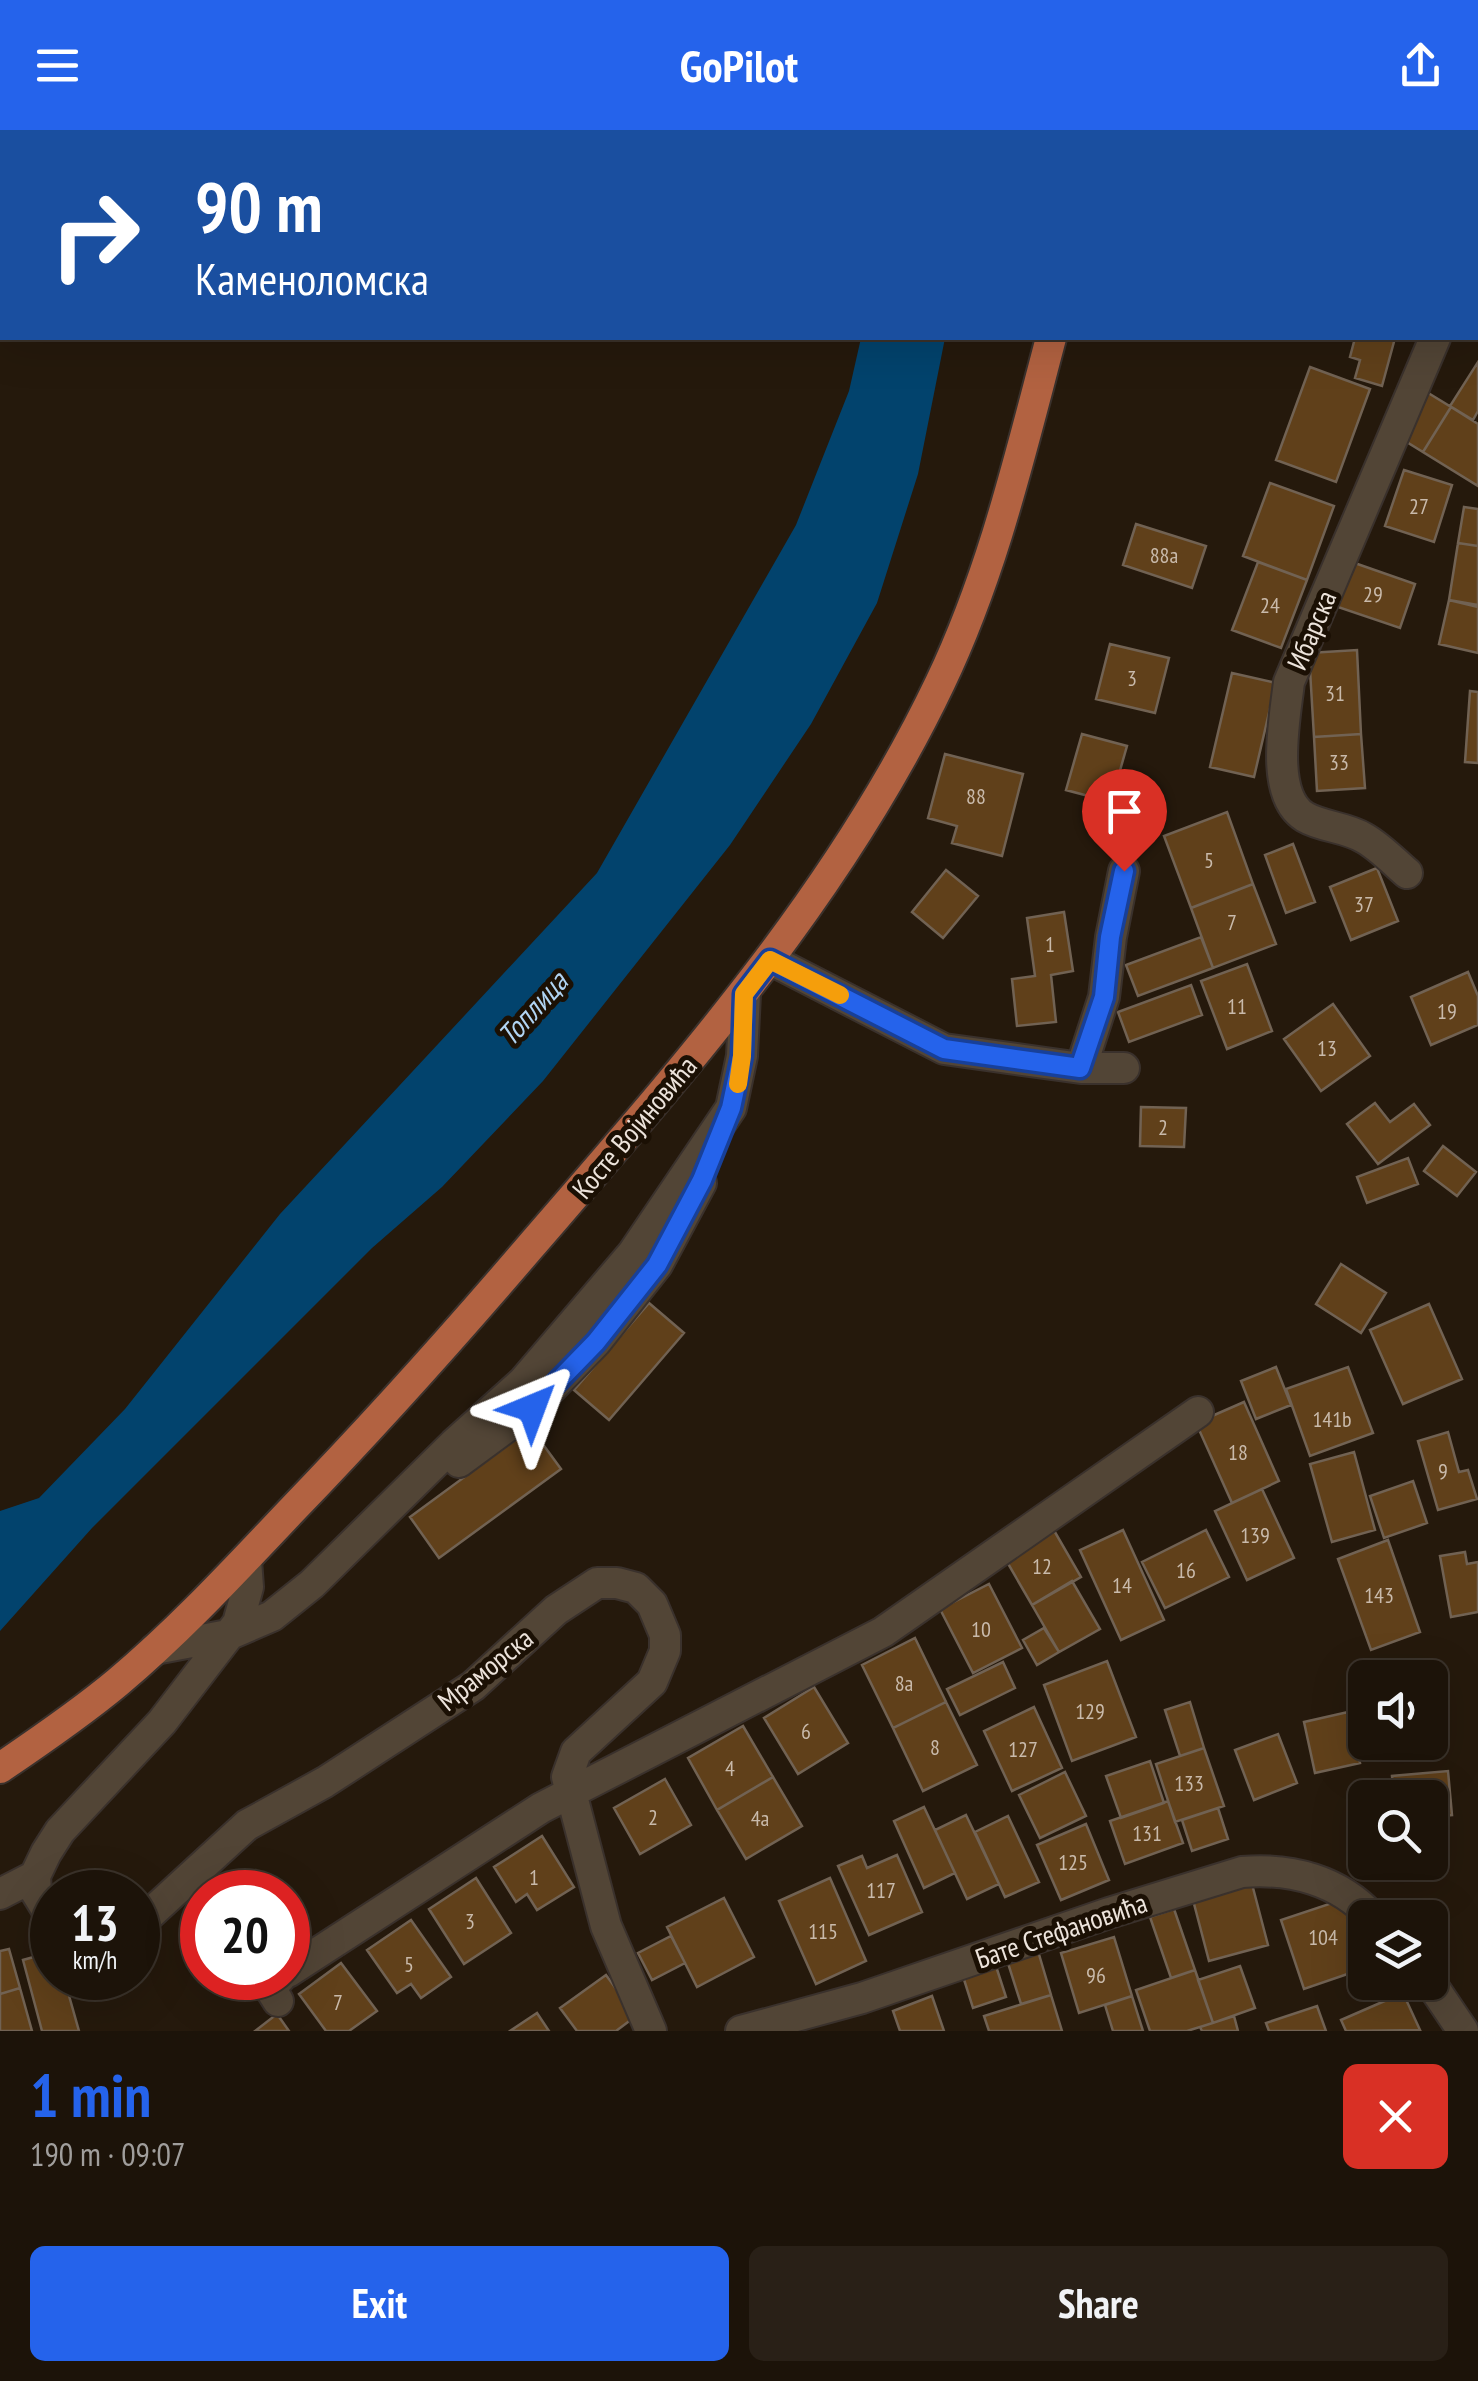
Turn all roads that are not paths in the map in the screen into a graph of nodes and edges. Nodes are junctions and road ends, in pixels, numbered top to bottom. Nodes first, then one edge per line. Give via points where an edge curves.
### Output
1 (1051, 340) edge
2 (1434, 340) edge
3 (1124, 871) dead end
4 (1407, 873) dead end
5 (770, 960) junction
6 (744, 994) junction
7 (1080, 1068) junction
8 (1124, 1068) dead end
9 (1198, 1412) dead end
10 (246, 1560) junction
11 (228, 1635) junction
12 (155, 1649) junction
13 (0, 1768) edge
14 (570, 1792) junction
15 (38, 1870) edge
16 (30, 1879) edge
17 (0, 1894) edge
18 (1350, 1900) edge
19 (160, 1904) edge
20 (310, 1965) edge
21 (1442, 2000) edge
22 (651, 2031) edge
23 (741, 2031) edge
24 (1463, 2031) edge

1 - 5 main road, Косте Војиновића via 992,555 941,682 869,814
2 - 4 street, Ибарска via 1289,682 1283,736 1284,790 1292,806 1306,818 1365,838
3 - 7 street via 1104,997
5 - 6 main road, Косте Војиновића
5 - 7 street via 944,1049
6 - 10 main road, Косте Војиновића via 417,1379
6 - 11 street via 742,1056 731,1108 633,1253 523,1382 312,1584 272,1616
7 - 8 street
9 - 14 street via 883,1632
10 - 11 street via 245,1603
10 - 12 main road, Косте Војиновића
11 - 12 street
11 - 15 street via 162,1722 60,1831
12 - 13 main road, Косте Војиновића
14 - 19 street, Мраморска via 567,1777 576,1752 652,1682 660,1666 661,1619 636,1588 597,1583 556,1610 472,1686 247,1825
14 - 20 street
14 - 22 street, Мраморска via 606,1926
16 - 17 street
18 - 23 street, Бате Стефановића via 1306,1876 1242,1872 862,1998
21 - 24 street

